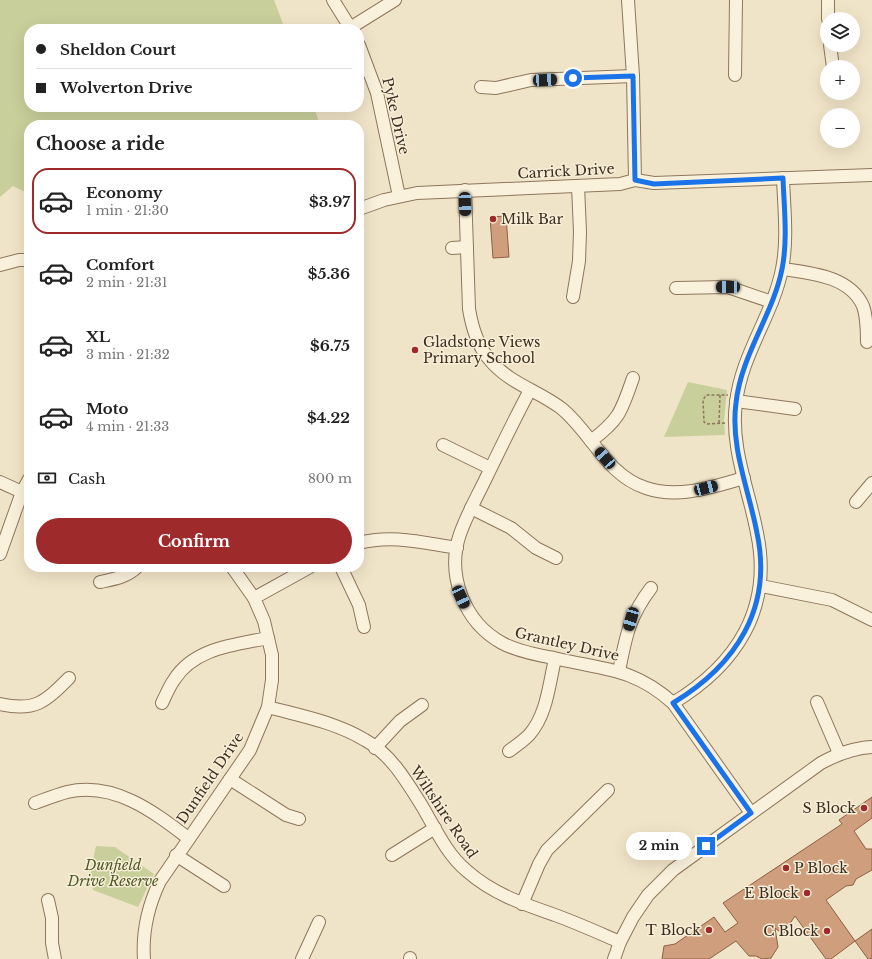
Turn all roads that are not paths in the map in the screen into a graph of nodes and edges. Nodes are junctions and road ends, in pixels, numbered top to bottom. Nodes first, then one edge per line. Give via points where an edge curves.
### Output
1 (333, 0) edge
2 (395, 0) edge
3 (628, 0) edge
4 (736, 0) edge
5 (828, 0) edge
6 (828, 12) edge
7 (348, 24) edge
8 (356, 24) edge
9 (364, 56) edge
10 (735, 75) dead end
11 (633, 76) junction
12 (481, 87) dead end
13 (872, 175) edge
14 (783, 178) junction
15 (635, 180) junction
16 (578, 186) junction
17 (465, 190) junction
18 (398, 196) junction
19 (364, 207) edge
20 (467, 247) junction
21 (452, 248) dead end
22 (24, 260) edge
23 (0, 265) edge
24 (783, 268) junction
25 (676, 288) dead end
26 (573, 297) dead end
27 (772, 302) junction
28 (867, 342) dead end
29 (633, 378) dead end
30 (530, 390) junction
31 (732, 398) junction
32 (795, 409) dead end
33 (590, 442) junction
34 (443, 445) dead end
35 (490, 468) junction
36 (744, 478) junction
37 (0, 482) edge
38 (872, 483) edge
39 (24, 488) edge
40 (22, 492) junction
41 (856, 502) dead end
42 (471, 508) junction
43 (364, 542) edge
44 (457, 548) junction
45 (0, 554) edge
46 (556, 558) dead end
47 (132, 572) edge
48 (236, 572) edge
49 (301, 572) edge
50 (343, 572) edge
51 (100, 582) dead end
52 (761, 586) junction
53 (651, 588) dead end
54 (254, 598) junction
55 (872, 620) edge
56 (364, 627) dead end
57 (268, 638) junction
58 (555, 659) junction
59 (619, 671) junction
60 (69, 678) dead end
61 (817, 702) dead end
62 (162, 703) dead end
63 (673, 703) junction
64 (0, 704) edge
65 (422, 706) dead end
66 (268, 707) junction
67 (872, 747) edge
68 (375, 748) junction
69 (509, 751) dead end
70 (840, 753) junction
71 (230, 779) junction
72 (608, 790) dead end
73 (35, 803) dead end
74 (751, 813) junction
75 (299, 819) dead end
76 (435, 828) junction
77 (188, 838) junction
78 (392, 854) dead end
79 (176, 855) junction
80 (224, 886) dead end
81 (48, 900) dead end
82 (522, 904) junction
83 (319, 922) dead end
84 (620, 942) junction
85 (55, 959) edge
86 (144, 959) edge
87 (302, 959) edge
88 (614, 959) edge

1 - 7 street
2 - 8 street
3 - 11 street
4 - 10 street
5 - 6 street
9 - 18 street, Pyke Drive via 377,93
11 - 12 street via 531,80 496,88
11 - 15 street
13 - 14 street, Carrick Drive
14 - 15 street, Carrick Drive via 654,184
14 - 24 street
15 - 16 street, Carrick Drive via 620,184
16 - 17 street, Carrick Drive
16 - 26 street via 579,261
17 - 18 street, Carrick Drive
17 - 20 street
18 - 19 street, Carrick Drive
20 - 21 street
20 - 30 street via 469,309 477,340 497,369
22 - 23 street
24 - 27 street
24 - 28 street via 833,280 856,295 863,306
25 - 27 street via 728,287
27 - 31 street
29 - 33 street via 617,417
30 - 33 street via 560,408
30 - 35 street, Grantley Drive
31 - 32 street
31 - 36 street
33 - 36 street via 624,477 655,491 676,493
34 - 35 street
35 - 42 street, Grantley Drive
36 - 52 street via 761,555
37 - 40 street
38 - 41 street
39 - 40 street
40 - 45 street
42 - 44 street, Grantley Drive
42 - 46 street via 511,528 536,548
43 - 44 street via 396,538
44 - 58 street, Grantley Drive via 455,564 461,597 482,627 503,643
47 - 51 street
48 - 54 street, Dunfield Drive
49 - 54 street
50 - 56 street via 359,605
52 - 55 street via 832,600
52 - 63 street via 748,625 729,656 699,686
53 - 59 street via 637,606 631,619
54 - 57 street, Dunfield Drive
57 - 62 street via 212,650 195,658 174,680
57 - 66 street, Dunfield Drive via 272,655
58 - 59 street, Grantley Drive
58 - 69 street via 539,719 529,735
59 - 63 street, Grantley Drive via 657,689
60 - 64 street via 54,694 32,707
61 - 70 street
63 - 74 street, Grantley Drive
65 - 68 street via 400,721
66 - 68 street, Wiltshire Road via 337,726 367,740
66 - 71 street, Dunfield Drive via 250,750
67 - 70 street
68 - 76 street, Wiltshire Road via 388,758 407,782
70 - 74 street via 821,763
71 - 75 street via 286,815
71 - 77 street, Dunfield Drive
72 - 82 street via 547,850
73 - 77 street via 80,790 124,796 153,812
74 - 84 street via 668,875 648,895
76 - 78 street
76 - 82 street, Wiltshire Road via 465,870 493,891
77 - 79 street, Dunfield Drive
79 - 80 street
79 - 86 street, Dunfield Drive via 151,900 145,921
81 - 85 street
82 - 84 street, Wiltshire Road
83 - 87 street
84 - 88 street

